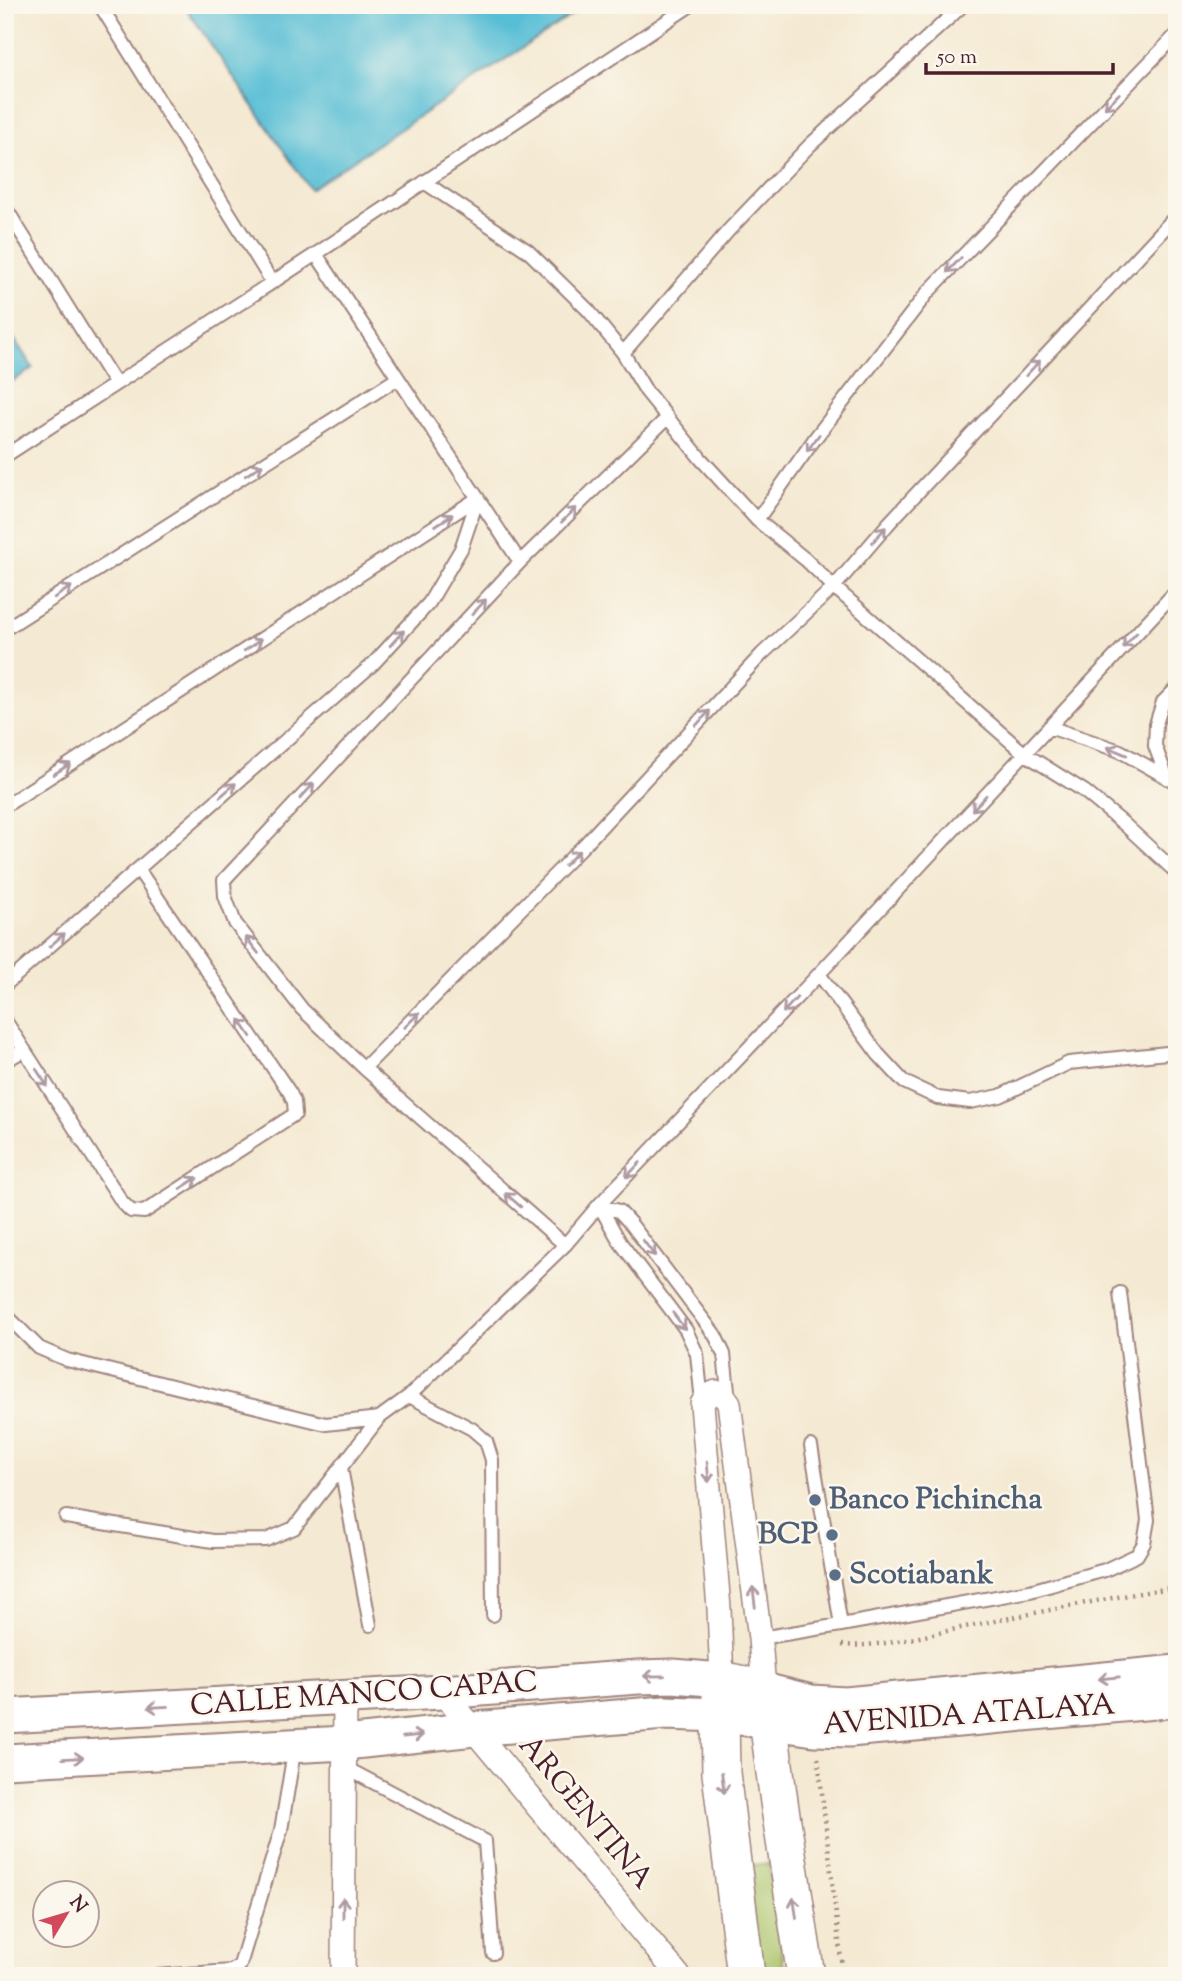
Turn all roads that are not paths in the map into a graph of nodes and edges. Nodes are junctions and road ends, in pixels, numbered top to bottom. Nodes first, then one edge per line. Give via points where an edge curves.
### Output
1 (100, 5) edge
2 (963, 5) edge
3 (683, 8) edge
4 (1177, 34) edge
5 (424, 182) junction
6 (5, 207) edge
7 (1177, 215) edge
8 (316, 254) junction
9 (272, 282) junction
10 (623, 353) junction
11 (398, 377) junction
12 (115, 383) junction
13 (667, 418) junction
14 (5, 456) edge
15 (478, 498) junction
16 (757, 520) junction
17 (520, 562) junction
18 (834, 587) junction
19 (1177, 590) edge
20 (5, 629) edge
21 (1177, 688) edge
22 (1049, 727) junction
23 (1026, 754) junction
24 (1172, 780) edge
25 (5, 806) edge
26 (138, 869) junction
27 (1177, 873) edge
28 (819, 974) junction
29 (5, 985) edge
30 (5, 1020) edge
31 (24, 1050) junction
32 (1177, 1052) edge
33 (5, 1062) edge
34 (363, 1068) junction
35 (599, 1205) junction
36 (565, 1245) junction
37 (1121, 1293) dead end
38 (5, 1314) edge
39 (409, 1396) junction
40 (729, 1403) junction
41 (702, 1404) junction
42 (379, 1418) junction
43 (811, 1446) dead end
44 (341, 1468) junction
45 (66, 1517) dead end
46 (747, 1545) junction
47 (714, 1548) junction
48 (493, 1615) dead end
49 (370, 1625) dead end
50 (841, 1625) junction
51 (760, 1638) junction
52 (1177, 1672) edge
53 (442, 1692) junction
54 (345, 1697) junction
55 (721, 1698) junction
56 (1177, 1700) edge
57 (766, 1706) junction
58 (5, 1716) edge
59 (474, 1730) junction
60 (295, 1746) junction
61 (345, 1755) junction
62 (5, 1761) edge
63 (493, 1952) dead end
64 (156, 1976) edge
65 (343, 1976) edge
66 (679, 1976) edge
67 (746, 1976) edge
68 (806, 1976) edge

1 - 9 lane
2 - 10 lane via 809,146
3 - 5 lane
4 -> 16 lane via 928,292
5 - 8 lane
5 - 10 lane via 528,251 589,311
6 - 12 lane
18 -> 7 lane
8 - 9 lane
8 - 11 lane
9 - 12 lane
10 - 13 lane
11 - 15 lane
20 -> 11 lane
12 - 14 lane
13 - 16 lane
17 -> 13 lane
15 - 17 lane
25 -> 15 lane
26 -> 15 lane via 373,664 429,603 461,549
16 - 18 lane
34 -> 17 lane via 302,1009 235,923 224,880
18 - 23 lane
34 -> 18 lane via 585,844 762,654
19 -> 22 lane
21 - 24 lane via 1163,702 1156,724 1155,746
22 - 23 lane
24 -> 22 lane via 1119,751
23 - 27 lane via 1084,791
23 -> 28 lane
29 -> 26 lane
31 -> 26 lane via 131,1211 144,1212 295,1114 290,1093
28 - 32 lane via 904,1082 938,1098 970,1102 1000,1096 1069,1063
28 -> 35 lane
30 - 31 lane
31 - 33 lane
36 -> 34 lane
35 - 36 lane
35 -> 40 lane via 619,1211 631,1224 715,1335 723,1354
35 -> 41 lane via 620,1242 686,1330 697,1354
36 - 39 lane
37 - 50 lane via 1148,1520 1137,1555 1105,1570 1030,1591
38 - 42 lane via 39,1348 67,1360 326,1424
39 - 42 lane
39 - 48 lane via 486,1441 492,1460
40 - 41 street via 716,1392
40 - 46 street
41 -> 47 street
42 - 44 lane
43 - 50 lane
44 - 45 lane via 294,1528 266,1540 213,1541
44 - 49 lane
46 - 47 street
51 -> 46 street
47 - 55 street
50 - 51 lane
51 - 57 street
52 -> 57 main road, AVENIDA ATALAYA via 846,1704
53 - 54 main road, CALLE MANCO CAPAC
55 -> 53 main road, CALLE MANCO CAPAC via 673,1676
53 - 59 street, ARGENTINA
54 -> 58 main road, CALLE MANCO CAPAC
54 - 61 street
55 - 57 main road, AVENIDA ATALAYA
55 - 59 main road, CALLE MANCO CAPAC via 666,1713
55 -> 67 main road via 721,1773
56 - 57 main road, AVENIDA ATALAYA via 849,1730 814,1729
68 -> 57 main road
61 -> 59 main road, CALLE MANCO CAPAC
59 - 66 street, ARGENTINA
60 - 61 main road, CALLE MANCO CAPAC
62 -> 60 main road, CALLE MANCO CAPAC
60 - 64 lane via 281,1830 240,1965 232,1971
61 - 63 lane via 485,1841
65 -> 61 street

